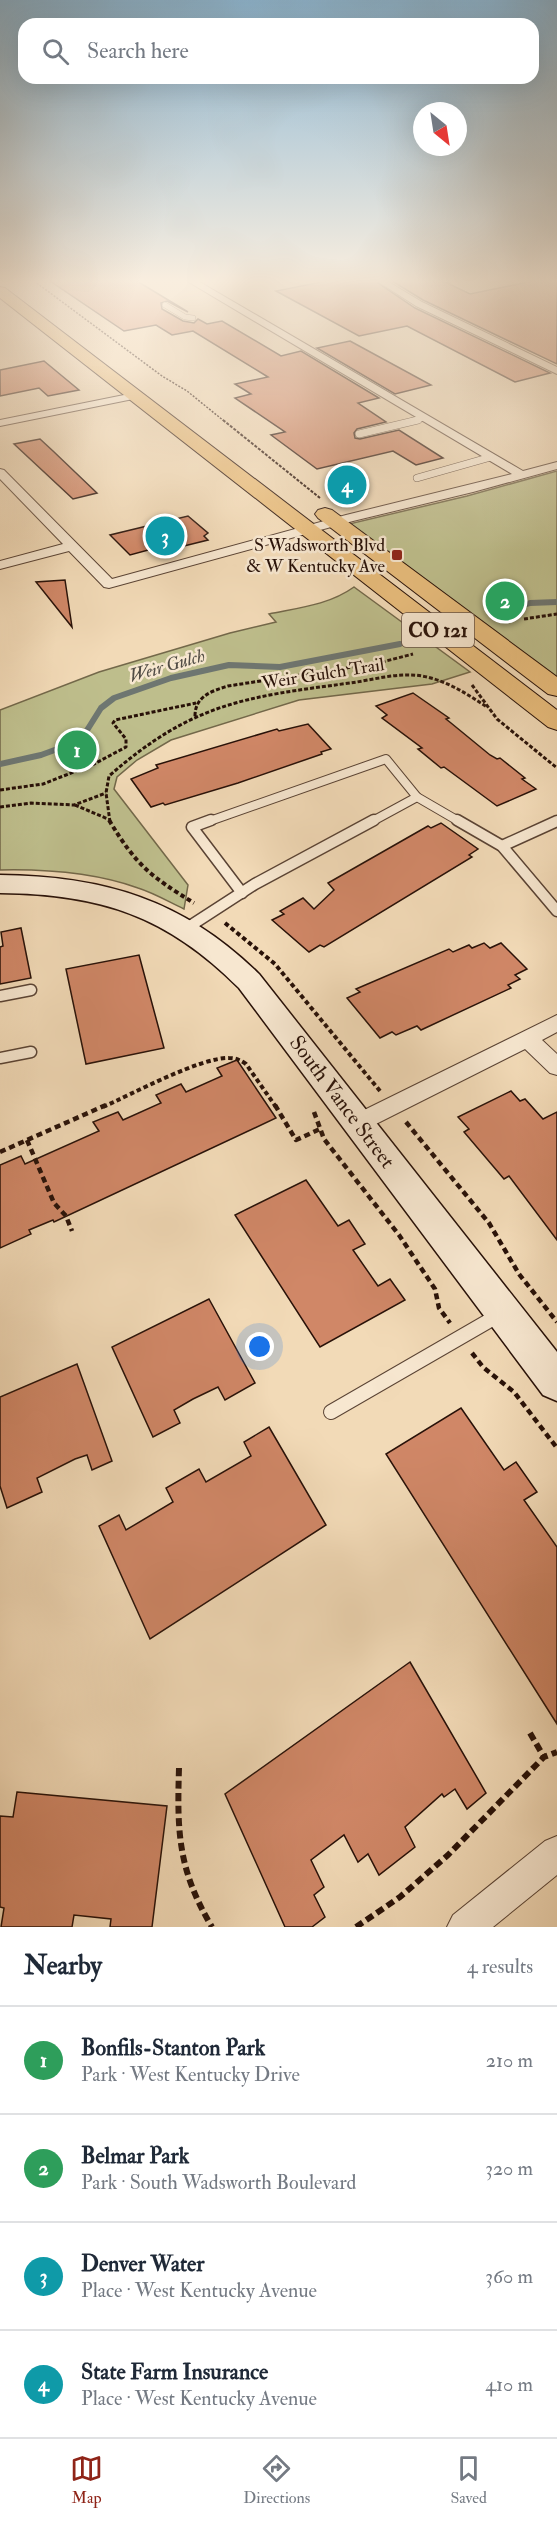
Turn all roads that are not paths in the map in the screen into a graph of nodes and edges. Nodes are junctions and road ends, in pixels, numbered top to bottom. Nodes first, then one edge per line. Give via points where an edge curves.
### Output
1 (101, 371) edge
2 (344, 371) edge
3 (134, 396) junction
4 (424, 418) junction
5 (0, 423) edge
6 (360, 434) dead end
7 (491, 457) junction
8 (557, 465) edge
9 (0, 472) edge
10 (522, 475) junction
11 (417, 478) dead end
12 (315, 500) road end
13 (335, 522) junction
14 (309, 530) junction
15 (72, 546) junction
16 (0, 565) edge
17 (557, 688) edge
18 (557, 722) edge
19 (417, 797) junction
20 (557, 821) edge
21 (502, 846) junction
22 (0, 884) edge
23 (242, 893) junction
24 (557, 911) edge
25 (187, 928) junction
26 (31, 990) dead end
27 (0, 996) edge
28 (557, 1023) edge
29 (527, 1038) junction
30 (31, 1052) dead end
31 (0, 1058) edge
32 (557, 1067) edge
33 (358, 1123) junction
34 (504, 1313) junction
35 (557, 1382) edge
36 (331, 1412) dead end
37 (557, 1853) edge
38 (465, 1927) edge

1 - 3 main road, CO 121
2 - 4 street
3 - 5 street
3 - 14 main road, CO 121
4 - 6 lane
4 - 7 street
7 - 10 street
7 - 11 lane
8 - 10 street
9 - 15 street
10 - 13 street
12 - 13 main road, CO 121
13 - 14 street
13 - 17 main road, CO 121
14 - 15 street via 110,585
14 - 18 main road, CO 121
15 - 16 street
19 - 21 lane
19 - 23 lane
19 - 23 lane via 386,759 192,827
20 - 21 lane
21 - 24 lane
22 - 25 street, South Vance Street via 77,888 137,905
23 - 25 lane
25 - 33 street, South Vance Street via 223,953 249,981
26 - 27 lane
28 - 29 street
29 - 32 street
29 - 33 street
30 - 31 lane
33 - 34 street, South Vance Street
34 - 35 street, South Vance Street
34 - 36 lane
37 - 38 street

